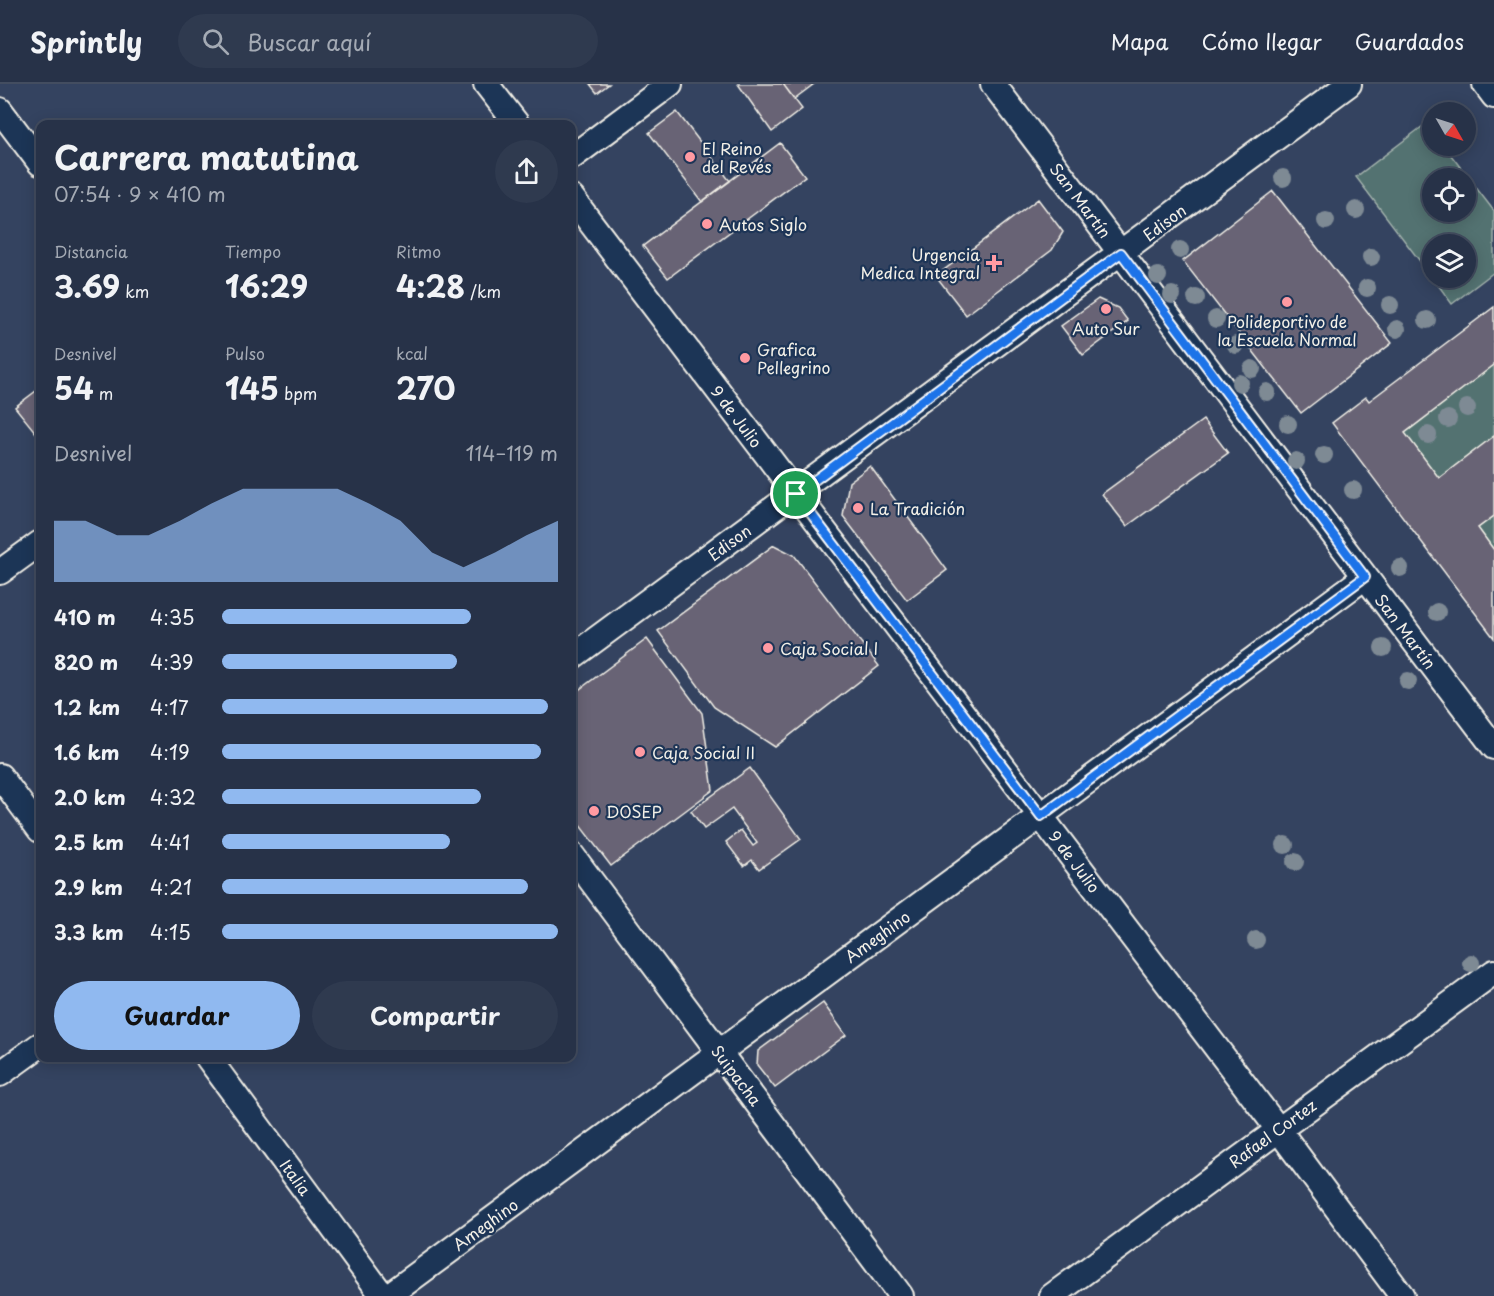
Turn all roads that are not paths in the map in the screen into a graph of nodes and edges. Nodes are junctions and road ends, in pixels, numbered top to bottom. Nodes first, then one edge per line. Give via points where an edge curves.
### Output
1 (486, 84) edge
2 (670, 84) edge
3 (993, 84) edge
4 (1349, 84) edge
5 (1485, 84) edge
6 (1494, 96) edge
7 (0, 110) edge
8 (514, 120) edge
9 (576, 154) edge
10 (36, 158) edge
11 (576, 203) edge
12 (1121, 253) junction
13 (796, 494) junction
14 (36, 546) edge
15 (0, 572) edge
16 (1365, 577) junction
17 (576, 654) edge
18 (1494, 747) edge
19 (0, 776) edge
20 (1041, 816) junction
21 (36, 825) edge
22 (576, 860) edge
23 (1494, 972) edge
24 (36, 1048) edge
25 (719, 1052) junction
26 (211, 1062) edge
27 (0, 1074) edge
28 (1278, 1129) junction
29 (383, 1296) edge
30 (388, 1296) edge
31 (901, 1296) edge
32 (1052, 1296) edge
33 (1402, 1296) edge

1 - 8 street
2 - 9 street
3 - 12 street, San Martín
4 - 12 street, Edison
5 - 6 street
7 - 10 street
11 - 13 street, 9 de Julio
12 - 13 street, Edison
12 - 16 street, San Martín
13 - 17 street, Edison
13 - 20 street, 9 de Julio
14 - 15 street
16 - 18 street, San Martín
16 - 20 street, Ameghino
19 - 21 street
20 - 25 street, Ameghino
20 - 28 street, 9 de Julio
22 - 25 street, Suipacha
23 - 28 street, Rafael Cortez
24 - 27 street
25 - 30 street, Ameghino
25 - 31 street, Suipacha
26 - 29 street, Italia
28 - 32 street, Rafael Cortez
28 - 33 street, 9 de Julio

